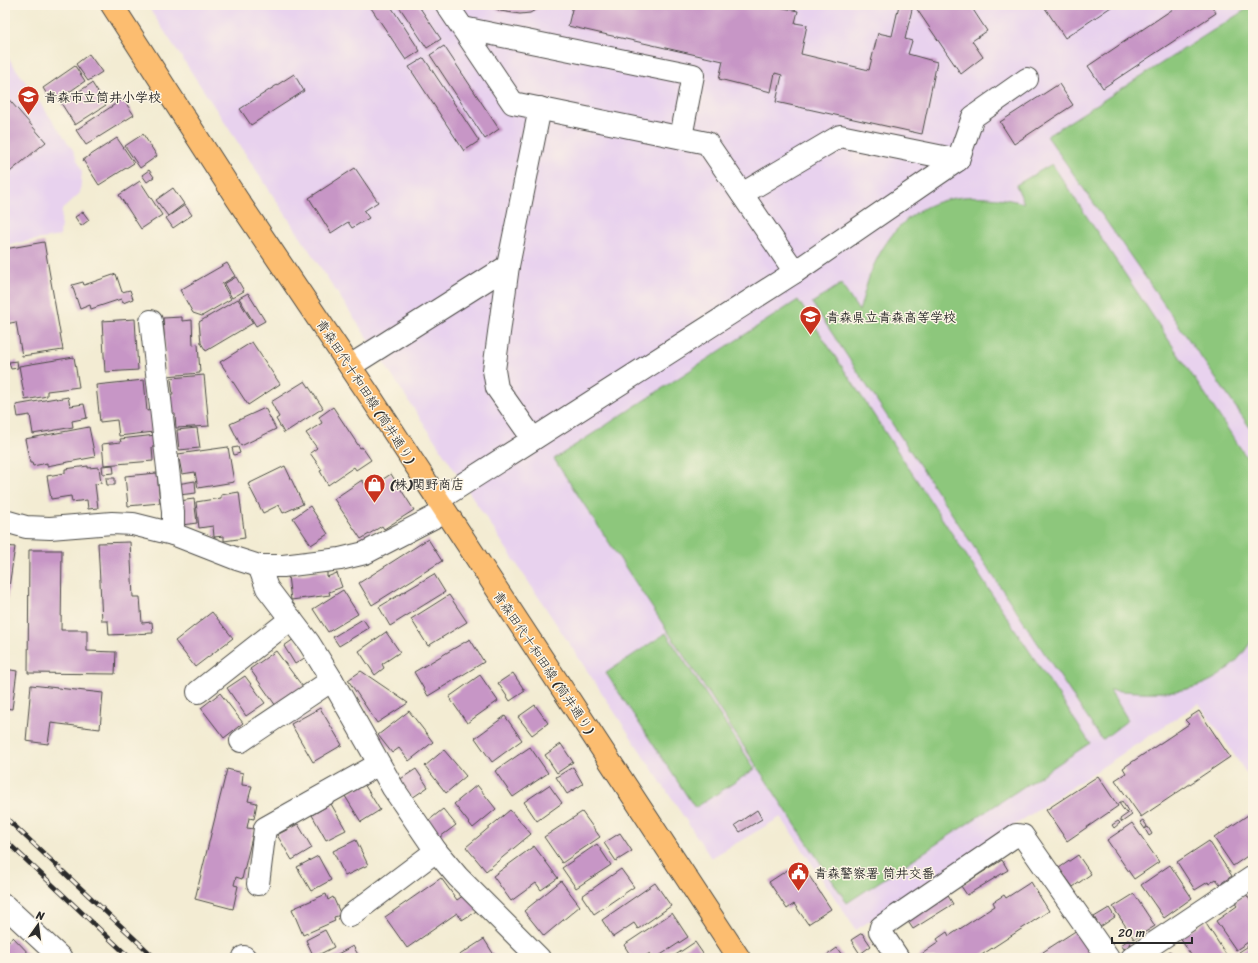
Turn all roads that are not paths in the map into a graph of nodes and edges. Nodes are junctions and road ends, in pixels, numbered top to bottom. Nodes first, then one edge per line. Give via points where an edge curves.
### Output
1 (112, 5) edge
2 (447, 5) edge
3 (463, 28) junction
4 (1027, 79) dead end
5 (540, 108) junction
6 (681, 137) junction
7 (958, 160) junction
8 (742, 194) junction
9 (508, 266) junction
10 (795, 272) junction
11 (151, 321) dead end
12 (350, 366) junction
13 (533, 439) junction
14 (441, 506) junction
15 (5, 521) edge
16 (173, 534) junction
17 (259, 566) junction
18 (291, 619) junction
19 (332, 680) junction
20 (198, 692) dead end
21 (241, 741) dead end
22 (380, 764) junction
23 (436, 851) junction
24 (1253, 877) edge
25 (258, 884) dead end
26 (5, 906) edge
27 (350, 916) dead end
28 (61, 958) edge
29 (539, 958) edge
30 (739, 958) edge
31 (898, 958) edge
32 (1108, 958) edge
33 (1132, 958) edge

1 - 12 main road, 青森田代十和田線 (筒井通り) via 237,199
2 - 3 street
3 - 5 street via 513,103
3 - 6 street via 693,75
4 - 7 street via 973,117
5 - 6 street
5 - 9 street
6 - 8 street via 707,142
7 - 8 street via 840,136
7 - 10 street
8 - 10 street
9 - 12 street
9 - 13 street via 494,370 497,388
10 - 13 street
11 - 16 street
12 - 14 main road, 青森田代十和田線 (筒井通り)
13 - 14 street
14 - 17 street via 364,553 340,559
14 - 30 main road, 青森田代十和田線 (筒井通り)
15 - 16 street via 26,527 50,528 112,523 133,524
16 - 17 street via 237,560
17 - 18 street via 267,588
18 - 19 street
18 - 20 street
19 - 21 street
19 - 22 street
22 - 23 street
22 - 25 street via 265,828
23 - 27 street
23 - 29 street via 458,877
24 - 33 street
26 - 28 street
31 - 32 street via 880,931 881,926 1016,835 1023,836

